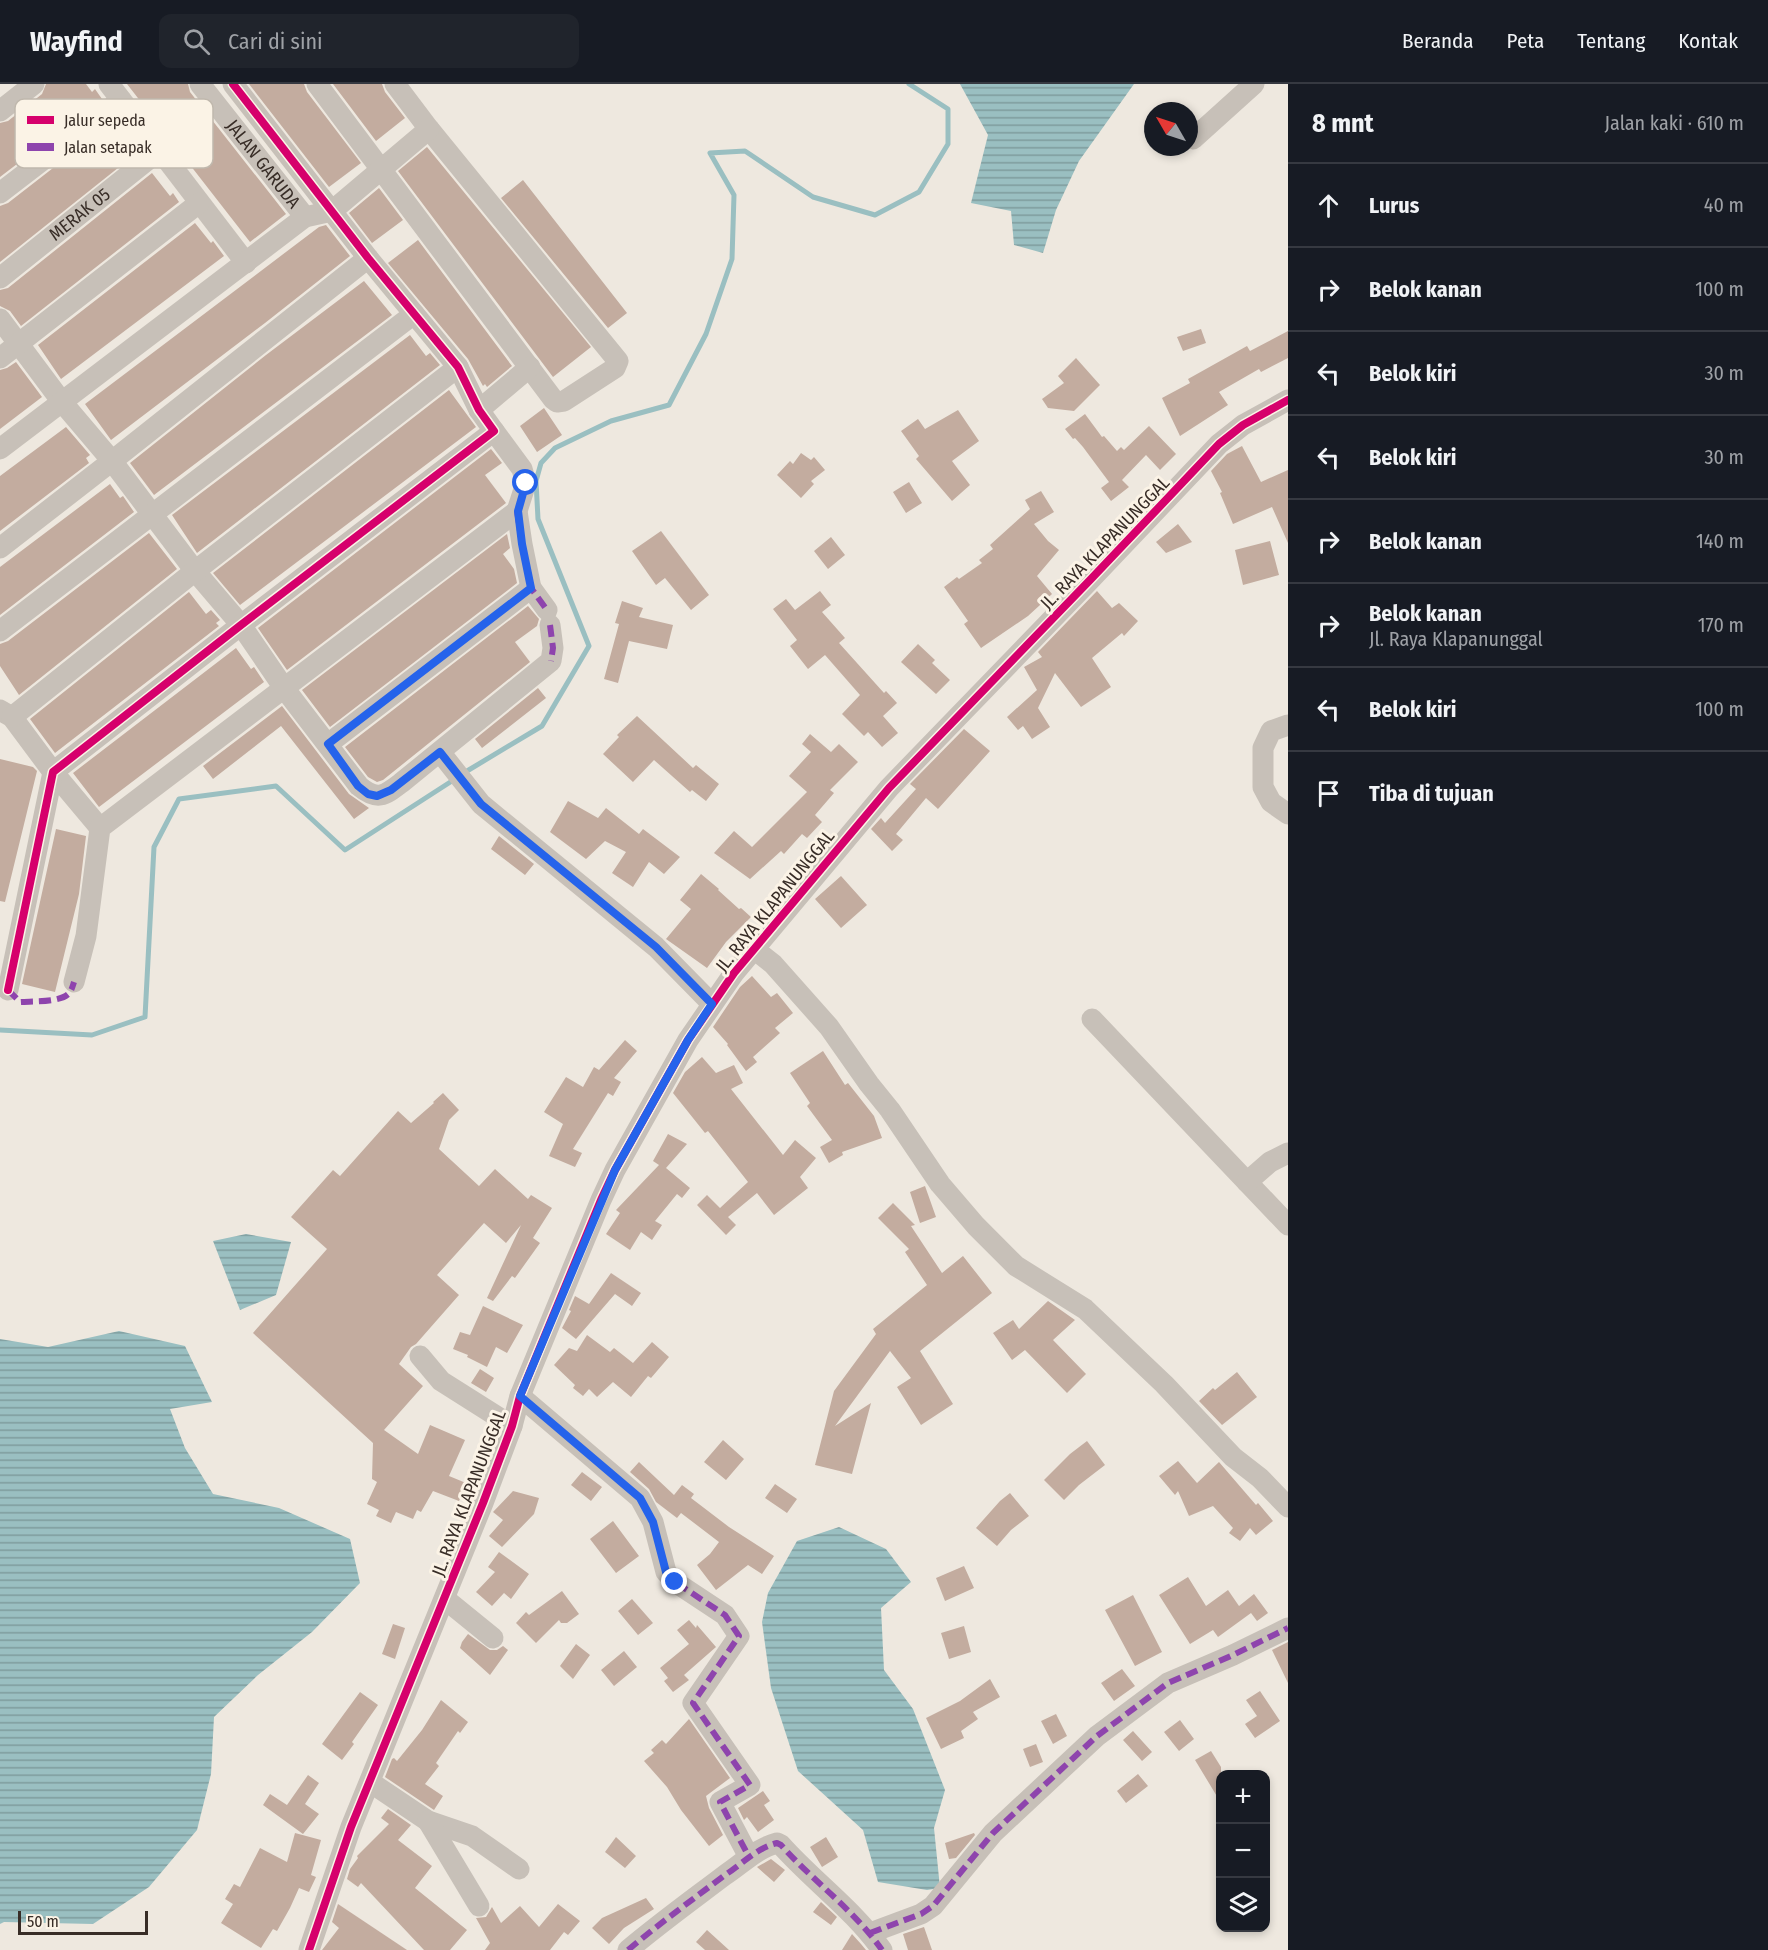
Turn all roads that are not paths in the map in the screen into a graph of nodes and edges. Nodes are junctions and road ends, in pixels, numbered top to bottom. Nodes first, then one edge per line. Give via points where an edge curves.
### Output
1 (34, 84) edge
2 (201, 84) edge
3 (233, 84) edge
4 (317, 84) edge
5 (1254, 84) edge
6 (402, 86) edge
7 (15, 99) edge
8 (15, 99) edge
9 (213, 99) edge
10 (213, 99) edge
11 (0, 111) edge
12 (429, 129) junction
13 (1198, 134) edge
14 (28, 168) edge
15 (138, 168) edge
16 (173, 168) edge
17 (382, 169) junction
18 (0, 193) edge
19 (199, 203) junction
20 (332, 211) junction
21 (305, 217) junction
22 (368, 258) junction
23 (246, 263) junction
24 (0, 278) edge
25 (414, 314) junction
26 (0, 319) edge
27 (18, 344) junction
28 (0, 358) edge
29 (458, 367) junction
30 (530, 367) junction
31 (1288, 400) edge
32 (62, 402) junction
33 (478, 410) junction
34 (494, 431) junction
35 (0, 449) edge
36 (112, 461) junction
37 (518, 511) junction
38 (154, 515) junction
39 (0, 548) edge
40 (195, 571) junction
41 (531, 588) junction
42 (241, 625) junction
43 (0, 631) edge
44 (284, 688) junction
45 (6, 713) edge
46 (1288, 725) edge
47 (328, 744) junction
48 (445, 758) junction
49 (53, 772) junction
50 (1288, 814) edge
51 (100, 828) junction
52 (754, 949) junction
53 (74, 982) dead end
54 (8, 990) dead end
55 (712, 1004) junction
56 (1092, 1019) dead end
57 (1288, 1153) edge
58 (1246, 1182) junction
59 (1288, 1226) edge
60 (420, 1356) dead end
61 (520, 1396) junction
62 (512, 1426) junction
63 (1288, 1508) edge
64 (445, 1599) junction
65 (1288, 1628) edge
66 (494, 1638) dead end
67 (370, 1782) junction
68 (428, 1821) junction
69 (749, 1857) junction
70 (519, 1869) dead end
71 (479, 1906) dead end
72 (876, 1942) edge
73 (309, 1950) edge
74 (628, 1950) edge

1 - 8 street
2 - 10 street, JALAN GARUDA
3 - 20 street, JALAN GARUDA
4 - 17 street
5 - 13 street
6 - 12 street
7 - 11 street
9 - 21 street, JALAN GARUDA
12 - 17 street
12 - 30 street via 618,361 615,368 557,402
14 - 18 street
15 - 24 street, MERAK 05
16 - 19 street
17 - 20 street
17 - 30 street
19 - 23 street
19 - 27 street
20 - 21 street
20 - 22 street, JALAN GARUDA
21 - 23 street
22 - 25 street, JALAN GARUDA
22 - 36 street
23 - 32 street
25 - 29 street, JALAN GARUDA
25 - 38 street
26 - 27 street
27 - 28 street
27 - 32 street
29 - 33 street, JALAN GARUDA
29 - 40 street
30 - 33 street
31 - 52 street, JL. RAYA KLAPANUNGGAL via 1243,425 1219,444 889,788
32 - 35 street
32 - 36 street
33 - 34 street, JALAN GARUDA
34 - 37 street, JALAN GARUDA via 522,469 526,483
34 - 42 street
36 - 38 street
36 - 39 street
37 - 41 street
37 - 44 street
38 - 40 street
38 - 43 street
40 - 42 street
40 - 45 street
41 - 47 street
41 - 48 street via 549,618 551,661
42 - 44 street
42 - 49 street
44 - 47 street
44 - 51 street
45 - 49 street
46 - 50 street via 1271,731 1263,748 1263,787 1271,802
47 - 48 street via 358,786 377,796
48 - 55 street via 481,804 656,947
49 - 51 street
49 - 54 street
51 - 53 street via 86,936
52 - 55 street, JL. RAYA KLAPANUNGGAL
52 - 63 street via 773,964 829,1027 940,1184 982,1232 1016,1266 1084,1309
55 - 61 street, JL. RAYA KLAPANUNGGAL via 615,1170
56 - 58 street
57 - 58 street
58 - 59 street
60 - 62 street via 441,1381
61 - 62 street, JL. RAYA KLAPANUNGGAL
61 - 69 street via 640,1498 653,1522 666,1572 725,1615 739,1636 693,1703 750,1785 720,1802
62 - 64 street, JL. RAYA KLAPANUNGGAL
64 - 66 street
64 - 67 street, JL. RAYA KLAPANUNGGAL
65 - 72 street via 1168,1683 1097,1736 1001,1825 933,1906
67 - 68 street
67 - 73 street, JL. RAYA KLAPANUNGGAL
68 - 70 street via 472,1836
68 - 71 street
69 - 72 street via 771,1844 781,1845
69 - 74 street

